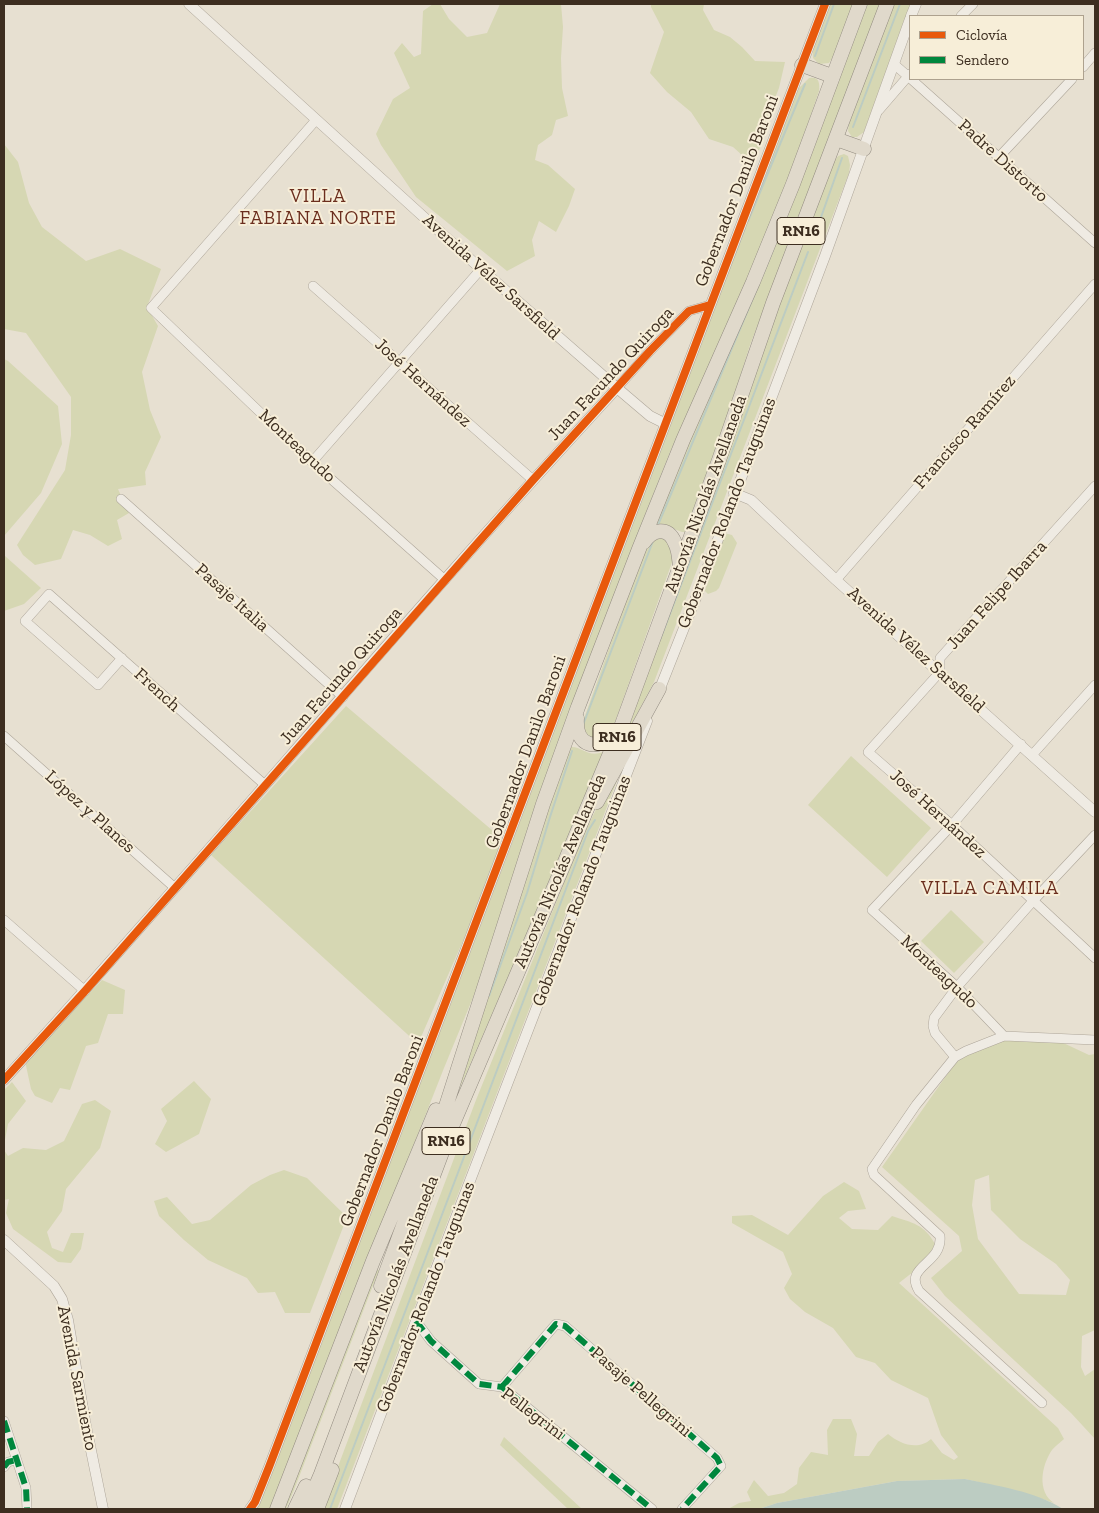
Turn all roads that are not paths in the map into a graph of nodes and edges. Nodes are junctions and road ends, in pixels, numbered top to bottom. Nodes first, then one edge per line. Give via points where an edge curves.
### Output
1 (188, 4) edge
2 (825, 4) edge
3 (860, 4) edge
4 (887, 4) edge
5 (973, 4) edge
6 (963, 15) edge
7 (909, 24) edge
8 (1095, 53) edge
9 (802, 65) junction
10 (895, 65) junction
11 (1084, 66) edge
12 (832, 76) junction
13 (909, 76) edge
14 (909, 78) edge
15 (913, 80) edge
16 (1071, 80) edge
17 (878, 110) junction
18 (316, 120) junction
19 (836, 139) junction
20 (864, 149) junction
21 (999, 157) junction
22 (1095, 243) edge
23 (481, 269) junction
24 (1095, 284) edge
25 (313, 286) dead end
26 (710, 305) junction
27 (400, 362) junction
28 (617, 388) junction
29 (664, 423) junction
30 (312, 462) junction
31 (533, 480) junction
32 (1095, 486) edge
33 (734, 493) junction
34 (121, 499) dead end
35 (639, 549) junction
36 (680, 568) junction
37 (446, 580) junction
38 (836, 580) junction
39 (122, 658) junction
40 (940, 672) junction
41 (1095, 685) edge
42 (659, 689) junction
43 (343, 697) junction
44 (578, 708) junction
45 (621, 727) junction
46 (4, 736) edge
47 (1021, 744) junction
48 (868, 752) joint
49 (1033, 754) junction
50 (265, 786) junction
51 (1095, 812) edge
52 (952, 825) junction
53 (1095, 835) edge
54 (564, 864) junction
55 (175, 888) junction
56 (1033, 901) junction
57 (4, 920) edge
58 (1095, 958) edge
59 (957, 987) junction
60 (85, 991) junction
61 (502, 1009) junction
62 (470, 1028) junction
63 (1004, 1036) junction
64 (1095, 1040) edge
65 (955, 1057) junction
66 (4, 1080) edge
67 (4, 1240) edge
68 (416, 1321) junction
69 (502, 1387) junction
70 (1042, 1403) dead end
71 (4, 1421) edge
72 (16, 1460) junction
73 (4, 1467) edge
74 (27, 1509) edge
75 (102, 1509) edge
76 (250, 1509) edge
77 (277, 1509) edge
78 (295, 1509) edge
79 (306, 1509) edge
80 (317, 1509) edge
81 (345, 1509) edge
82 (652, 1509) edge
83 (682, 1509) edge

1 - 18 street, Avenida Vélez Sarsfield
2 - 9 street, Gobernador Danilo Baroni
3 - 12 highway, Autovía Nicolás Avellaneda / RN16
4 - 19 highway, Autovía Nicolás Avellaneda / RN16
5 - 6 street
7 - 10 street, Gobernador Rolando Tauguinas
8 - 11 street
9 - 12 highway
9 - 26 street, Gobernador Danilo Baroni
10 - 13 street, Padre Distorto
10 - 17 street, Gobernador Rolando Tauguinas
12 - 35 highway, Autovía Nicolás Avellaneda / RN16 via 793,184
14 - 17 street
15 - 21 street, Padre Distorto
16 - 21 street
17 - 20 street, Gobernador Rolando Tauguinas
18 - 23 street, Avenida Vélez Sarsfield
18 - 30 street, Monteagudo via 151,308
19 - 20 highway
19 - 36 highway, Autovía Nicolás Avellaneda / RN16 via 773,303
20 - 33 street, Gobernador Rolando Tauguinas
21 - 22 street, Padre Distorto
23 - 27 street
23 - 28 street, Avenida Vélez Sarsfield
24 - 38 street, Francisco Ramírez
25 - 27 street, José Hernández
26 - 28 street, Juan Facundo Quiroga via 689,312
26 - 29 street, Gobernador Danilo Baroni
27 - 30 street
27 - 31 street, José Hernández
28 - 29 street, Avenida Vélez Sarsfield via 650,416
28 - 31 street, Juan Facundo Quiroga
29 - 76 street, Gobernador Danilo Baroni via 467,951
30 - 37 street, Monteagudo
31 - 37 street, Juan Facundo Quiroga
32 - 40 street, Juan Felipe Ibarra via 940,658
33 - 38 street, Avenida Vélez Sarsfield via 751,500
33 - 42 street, Gobernador Rolando Tauguinas
34 - 43 street, Pasaje Italia
35 - 36 highway via 649,535 664,532 675,541
35 - 44 highway, Autovía Nicolás Avellaneda / RN16
36 - 45 highway, Autovía Nicolás Avellaneda / RN16
37 - 43 street, Juan Facundo Quiroga
38 - 40 street, Avenida Vélez Sarsfield
39 - 39 street, French via 50,594 26,621 98,686
39 - 50 street, French
40 - 47 street, Avenida Vélez Sarsfield
40 - 48 street, Juan Felipe Ibarra
41 - 49 street
42 - 54 highway
42 - 68 street, Gobernador Rolando Tauguinas
43 - 50 street, Juan Facundo Quiroga
44 - 45 highway via 577,732 586,743 604,743
44 - 62 highway, Autovía Nicolás Avellaneda / RN16
45 - 54 highway, Autovía Nicolás Avellaneda / RN16
46 - 55 street, López y Planes
47 - 49 street, Avenida Vélez Sarsfield
47 - 52 street
48 - 52 street, José Hernández
49 - 51 street, Avenida Vélez Sarsfield
50 - 55 street, Juan Facundo Quiroga
52 - 56 street, José Hernández
52 - 59 street, Monteagudo via 872,910
53 - 56 street
54 - 61 highway, Autovía Nicolás Avellaneda / RN16
55 - 60 street, Juan Facundo Quiroga
56 - 58 street, José Hernández
56 - 59 street
57 - 60 street
59 - 63 street, Monteagudo
59 - 65 street via 934,1018 933,1026
60 - 66 street, Juan Facundo Quiroga
61 - 79 highway, Autovía Nicolás Avellaneda / RN16 via 450,1131
61 - 80 highway
62 - 77 highway via 373,1261
62 - 78 highway, Autovía Nicolás Avellaneda / RN16 via 439,1128
63 - 64 street
63 - 65 street
65 - 70 street via 916,1105 872,1169 874,1175 940,1236 939,1251 918,1271 915,1285 919,1291
67 - 75 street, Avenida Sarmiento via 54,1286 62,1299
68 - 69 street, Pellegrini via 432,1341 478,1384
68 - 81 street, Gobernador Rolando Tauguinas
69 - 82 street, Pellegrini
69 - 83 street, Pasaje Pellegrini via 556,1324 565,1326 718,1458 720,1466
71 - 72 street
72 - 73 street
72 - 74 street via 26,1488

